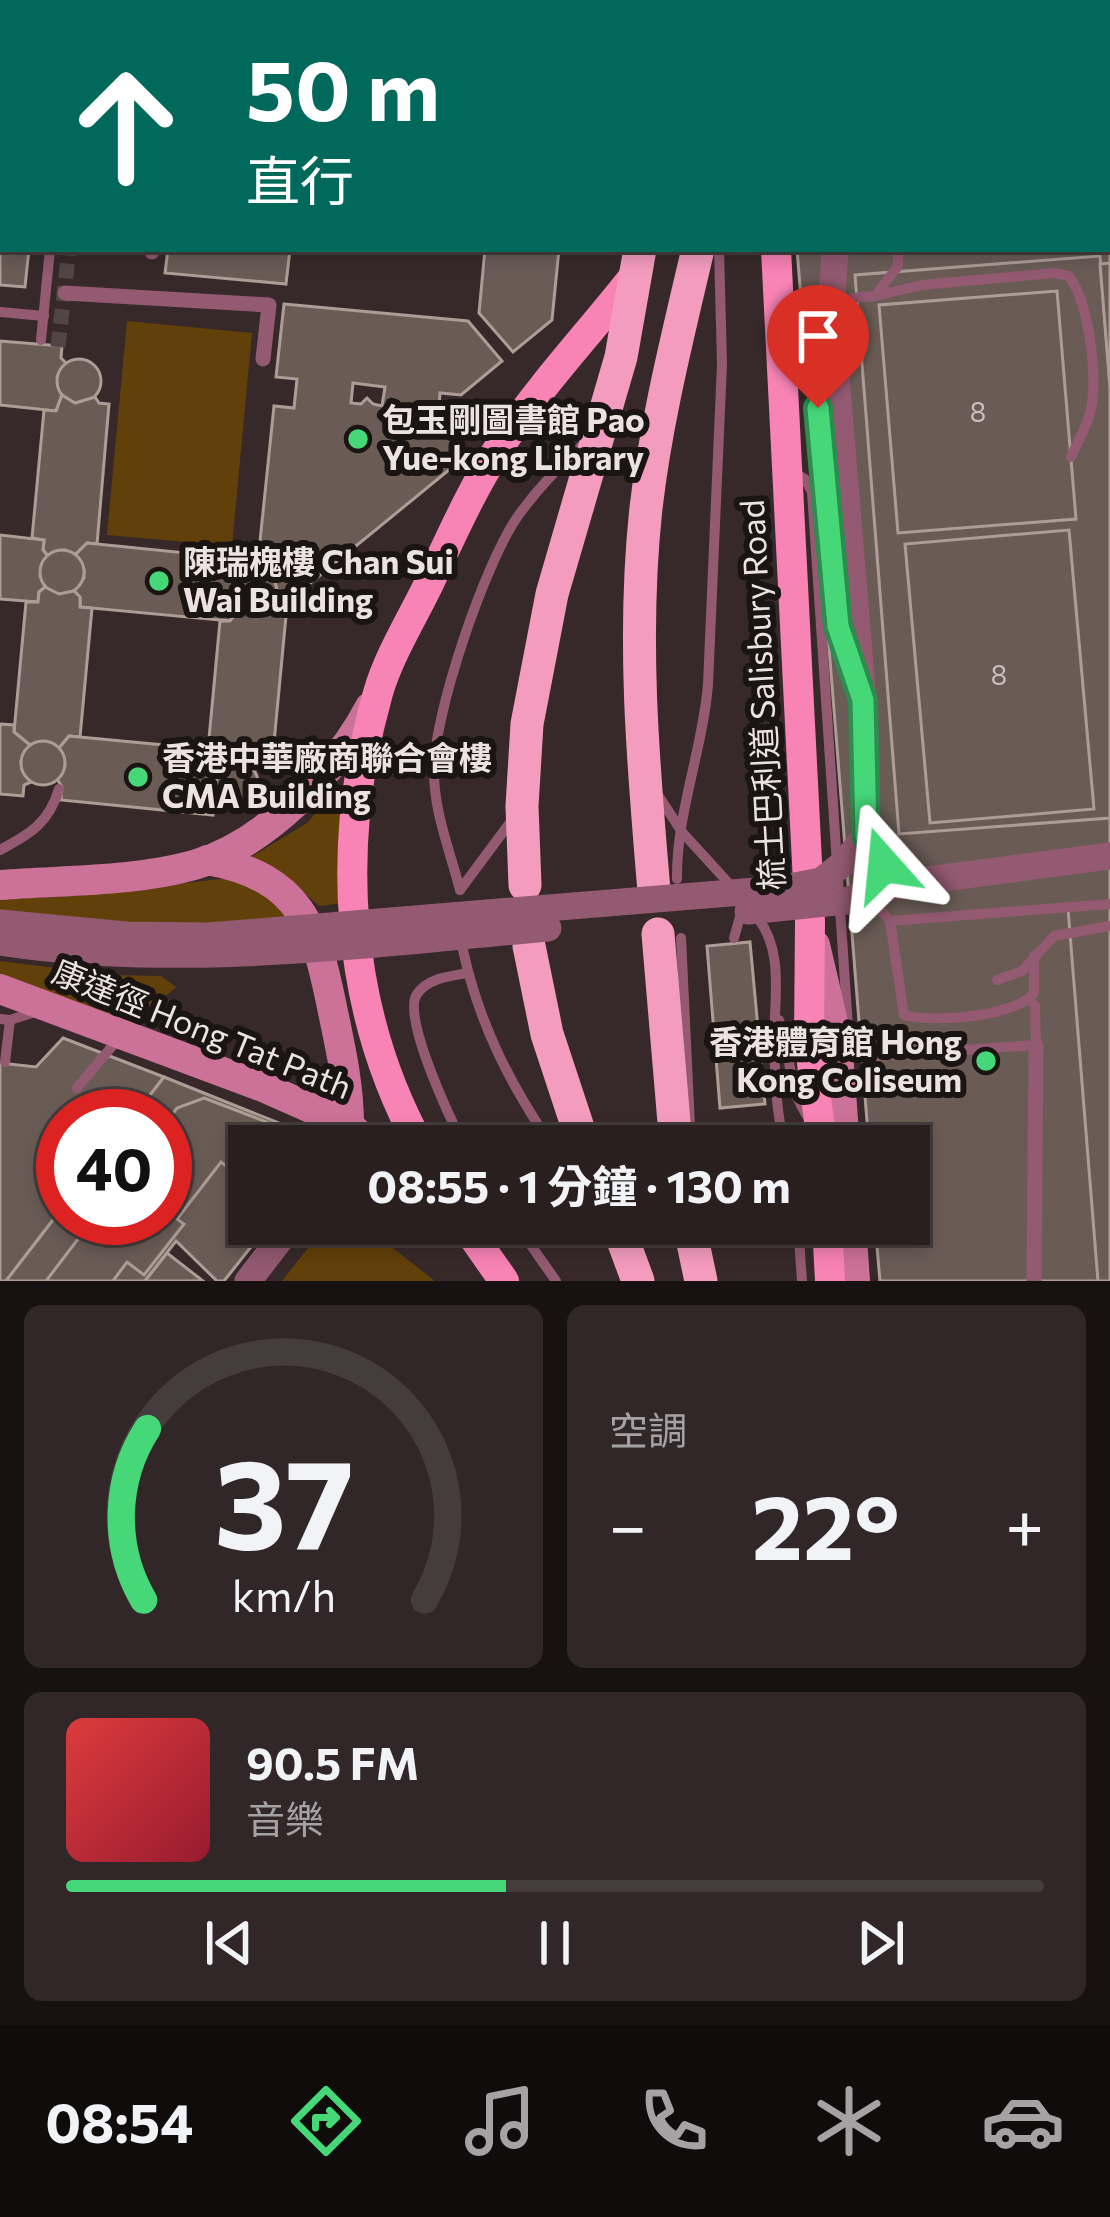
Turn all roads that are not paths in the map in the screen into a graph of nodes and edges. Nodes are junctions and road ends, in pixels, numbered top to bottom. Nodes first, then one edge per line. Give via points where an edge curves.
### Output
1 (51, 252) edge
2 (697, 252) edge
3 (719, 252) edge
4 (776, 252) edge
5 (835, 252) edge
6 (898, 252) edge
7 (637, 262) edge
8 (898, 266) junction
9 (922, 285) junction
10 (65, 293) dead end
11 (875, 296) junction
12 (0, 312) edge
13 (44, 316) junction
14 (41, 340) dead end
15 (263, 359) dead end
16 (603, 426) junction
17 (1071, 457) dead end
18 (787, 468) junction
19 (379, 691) junction
20 (863, 700) junction
21 (644, 774) junction
22 (59, 789) dead end
23 (522, 806) junction
24 (682, 832) junction
25 (866, 835) junction
26 (0, 850) edge
27 (1110, 856) edge
28 (207, 860) junction
29 (905, 884) junction
30 (0, 885) edge
31 (666, 885) joint
32 (525, 886) dead end
33 (869, 897) junction
34 (744, 901) junction
35 (1110, 904) edge
36 (890, 921) junction
37 (0, 923) edge
38 (1110, 926) edge
39 (669, 936) joint
40 (734, 938) dead end
41 (0, 942) edge
42 (530, 946) dead end
43 (463, 950) dead end
44 (1034, 956) junction
45 (468, 974) junction
46 (997, 980) dead end
47 (0, 989) edge
48 (1030, 1000) junction
49 (50, 1007) junction
50 (778, 1016) junction
51 (5, 1020) edge
52 (121, 1035) junction
53 (1036, 1045) junction
54 (876, 1056) dead end
55 (5, 1061) dead end
56 (77, 1088) dead end
57 (330, 1125) edge
58 (353, 1125) edge
59 (412, 1125) edge
60 (454, 1125) edge
61 (539, 1125) edge
62 (577, 1125) edge
63 (675, 1125) edge
64 (690, 1125) edge
65 (782, 1125) edge
66 (817, 1125) edge
67 (826, 1125) edge
68 (856, 1125) edge
69 (276, 1245) edge
70 (479, 1245) edge
71 (531, 1245) edge
72 (623, 1245) edge
73 (693, 1245) edge
74 (799, 1245) edge
75 (828, 1245) edge
76 (852, 1245) edge
77 (864, 1245) edge
78 (248, 1281) edge
79 (504, 1281) edge
80 (556, 1281) edge
81 (638, 1281) edge
82 (701, 1281) edge
83 (802, 1281) edge
84 (830, 1281) edge
85 (855, 1281) edge
86 (867, 1281) edge
87 (1034, 1281) edge

1 - 13 lane
2 - 21 highway via 646,510 639,621
3 - 24 lane via 708,684
4 - 18 main road, 梳士巴利道 Salisbury Road
5 - 20 street via 831,316
6 - 8 lane
7 - 16 highway
7 - 19 main road via 484,471
8 - 9 lane
8 - 11 lane
9 - 11 lane
9 - 17 lane via 1069,276 1085,311 1092,394
10 - 15 street via 268,305
11 - 20 lane via 833,302 812,327 838,626
12 - 13 lane
13 - 14 lane
16 - 23 highway via 552,594 527,724
16 - 23 lane via 514,521 452,679 436,739 435,795 460,890
18 - 67 main road, 梳士巴利道 Salisbury Road via 809,1037
18 - 68 lane via 805,479 814,510
19 - 28 main road via 354,737 310,788
19 - 59 main road via 352,846 352,929 370,1018
20 - 25 street
21 - 24 lane
21 - 31 highway
22 - 26 lane via 44,822
23 - 32 highway
24 - 31 lane
24 - 34 lane
25 - 29 street
25 - 37 street, bridge via 821,881 759,892 208,936
27 - 29 street
28 - 30 main road via 125,876
28 - 58 main road via 269,880 310,923
29 - 33 street
33 - 36 lane
33 - 41 street, bridge via 213,957
34 - 40 lane
34 - 50 lane via 772,934
35 - 36 lane
36 - 48 lane via 904,1015 1005,1012
38 - 44 lane via 1063,932
39 - 63 highway
39 - 64 lane via 690,1069
42 - 62 highway
43 - 45 lane
44 - 46 lane via 1022,971
44 - 48 lane
45 - 60 lane via 437,979 413,1005
45 - 61 lane via 497,1058
47 - 49 main road, 康達徑 Hong Tat Path
48 - 53 lane
49 - 51 lane
49 - 52 main road, 康達徑 Hong Tat Path
50 - 65 lane
50 - 66 lane via 791,1090
51 - 55 lane
52 - 56 lane
52 - 57 main road, 康達徑 Hong Tat Path via 262,1087
53 - 54 lane
53 - 87 street
69 - 78 street
70 - 79 main road
71 - 80 lane
72 - 81 highway
73 - 82 highway
74 - 83 lane
75 - 84 main road
76 - 85 main road
77 - 86 lane

